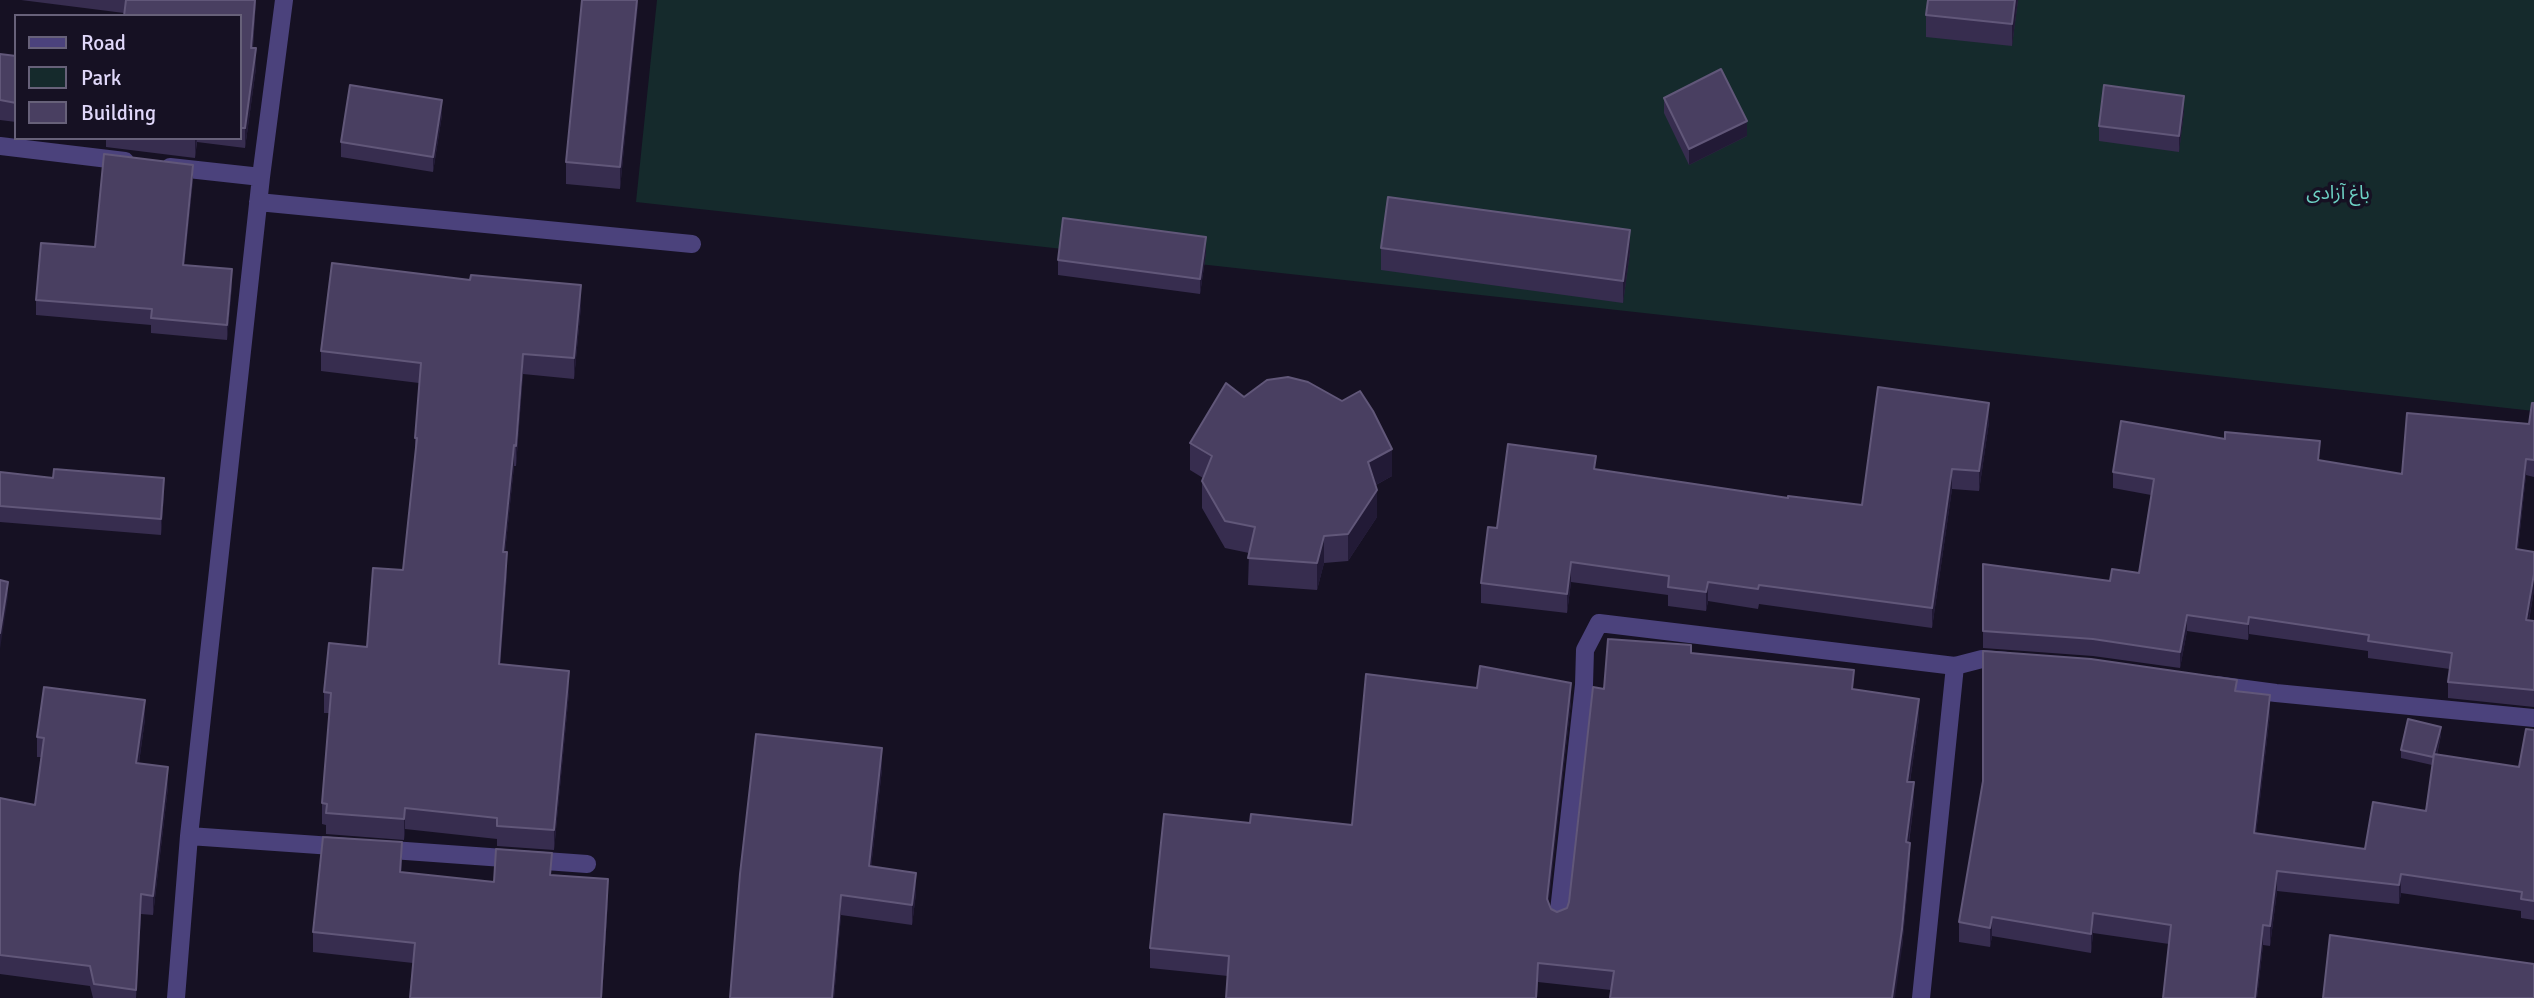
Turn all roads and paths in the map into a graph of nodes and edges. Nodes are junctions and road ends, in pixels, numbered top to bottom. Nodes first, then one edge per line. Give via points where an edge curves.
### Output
1 (284, 0) edge
2 (0, 146) edge
3 (261, 177) junction
4 (258, 202) junction
5 (692, 244) dead end
6 (2023, 662) edge
7 (1955, 666) junction
8 (2197, 682) edge
9 (2534, 718) edge
10 (189, 836) junction
11 (587, 864) dead end
12 (1558, 920) edge
13 (176, 998) edge
14 (1921, 998) edge

1 - 3 street
2 - 3 street
3 - 4 street
4 - 5 street
4 - 10 street
6 - 7 street via 1982,659
7 - 12 street via 1599,623 1585,650
7 - 14 street
8 - 9 street
10 - 11 street
10 - 13 street

